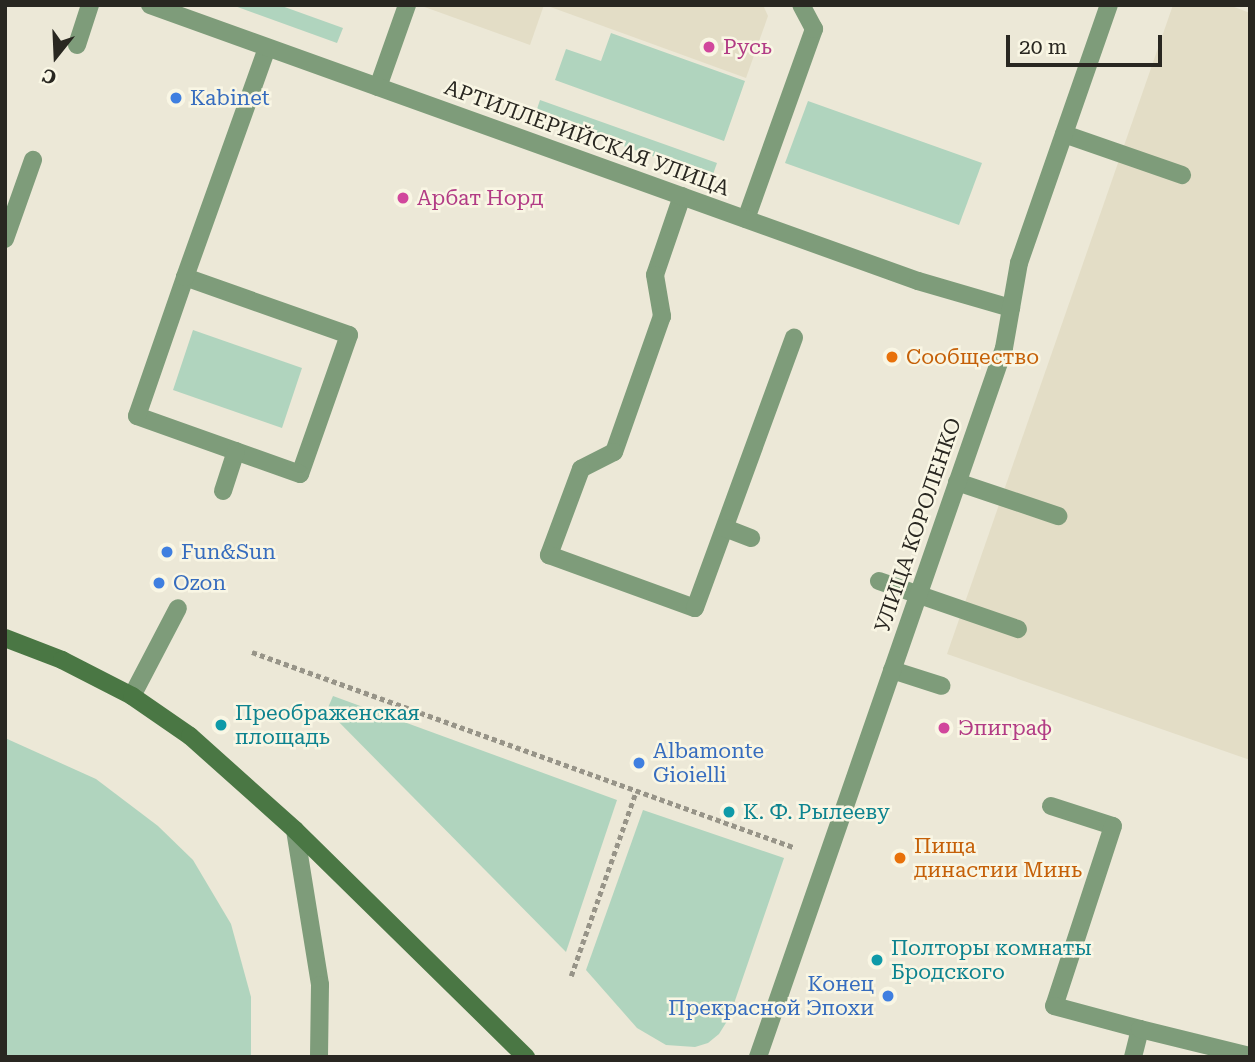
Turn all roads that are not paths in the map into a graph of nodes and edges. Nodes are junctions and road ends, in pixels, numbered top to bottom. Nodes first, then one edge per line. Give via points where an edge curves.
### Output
1 (90, 5) edge
2 (150, 5) edge
3 (407, 5) edge
4 (801, 5) edge
5 (1109, 5) edge
6 (77, 45) dead end
7 (267, 48) junction
8 (378, 87) junction
9 (1064, 134) junction
10 (33, 160) dead end
11 (1182, 174) dead end
12 (682, 196) junction
13 (747, 219) junction
14 (5, 239) edge
15 (185, 277) junction
16 (1011, 308) junction
17 (794, 338) dead end
18 (236, 451) junction
19 (957, 482) junction
20 (223, 491) dead end
21 (1058, 516) dead end
22 (725, 528) junction
23 (751, 538) dead end
24 (879, 581) dead end
25 (918, 595) junction
26 (178, 608) dead end
27 (1018, 629) dead end
28 (5, 638) edge
29 (892, 670) junction
30 (942, 686) dead end
31 (132, 696) junction
32 (1051, 806) dead end
33 (295, 830) junction
34 (1140, 1029) junction
35 (1250, 1056) edge
36 (319, 1057) edge
37 (526, 1057) edge
38 (758, 1057) edge
39 (1133, 1057) edge

1 - 6 street
2 - 7 street, АРТИЛЛЕРИЙСКАЯ УЛИЦА
3 - 8 street
4 - 13 street via 814,29
5 - 9 street, УЛИЦА КОРОЛЕНКО
7 - 8 street, АРТИЛЛЕРИЙСКАЯ УЛИЦА
7 - 15 street
8 - 12 street, АРТИЛЛЕРИЙСКАЯ УЛИЦА
9 - 11 street
9 - 16 street, УЛИЦА КОРОЛЕНКО via 1018,263
10 - 14 street
12 - 13 street, АРТИЛЛЕРИЙСКАЯ УЛИЦА
12 - 22 street via 655,275 662,316 614,452 581,469 549,555 695,608
13 - 16 street, АРТИЛЛЕРИЙСКАЯ УЛИЦА via 918,281
15 - 18 street via 137,416
15 - 18 street via 349,335 300,474
16 - 19 street, УЛИЦА КОРОЛЕНКО via 1004,348
17 - 22 street
18 - 20 street
19 - 21 street
19 - 25 street, УЛИЦА КОРОЛЕНКО
22 - 23 street
24 - 25 street
25 - 27 street
25 - 29 street, УЛИЦА КОРОЛЕНКО
26 - 31 street
28 - 31 street via 62,660
29 - 30 street
29 - 38 street, УЛИЦА КОРОЛЕНКО
31 - 33 street via 209,751
32 - 34 street via 1113,826 1054,1006
33 - 36 street via 320,985
33 - 37 street
34 - 35 street
34 - 39 street

